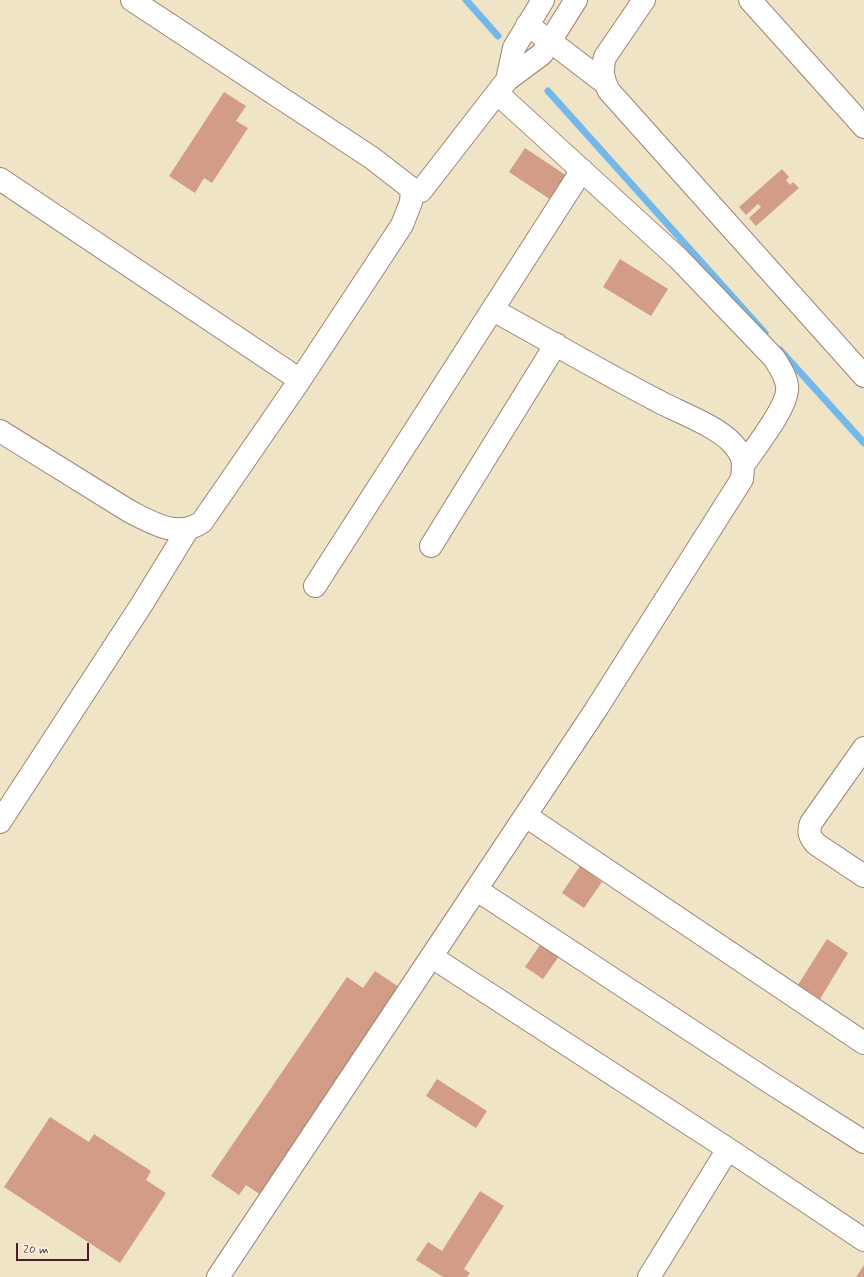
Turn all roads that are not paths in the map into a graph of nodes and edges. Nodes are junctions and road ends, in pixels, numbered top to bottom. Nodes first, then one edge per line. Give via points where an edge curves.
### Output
1 (132, 0) edge
2 (543, 0) edge
3 (576, 0) edge
4 (644, 0) edge
5 (750, 0) edge
6 (527, 25) junction
7 (550, 41) junction
8 (604, 82) junction
9 (502, 87) junction
10 (864, 127) edge
11 (582, 170) junction
12 (0, 179) edge
13 (412, 189) junction
14 (492, 310) junction
15 (556, 344) junction
16 (864, 376) edge
17 (300, 380) junction
18 (0, 431) edge
19 (744, 464) junction
20 (188, 529) junction
21 (431, 546) dead end
22 (315, 586) dead end
23 (864, 748) edge
24 (526, 816) junction
25 (0, 822) edge
26 (864, 876) edge
27 (477, 890) junction
28 (432, 957) junction
29 (864, 1043) edge
30 (864, 1142) edge
31 (728, 1149) junction
32 (864, 1240) edge
33 (218, 1277) edge
34 (650, 1277) edge

1 - 13 street via 372,158
2 - 6 street
3 - 7 street
4 - 8 street via 605,57 602,66
5 - 10 street
6 - 7 street
6 - 9 street via 514,48
7 - 8 street
7 - 9 street via 542,54
8 - 16 street via 645,133
9 - 11 street
9 - 13 street via 421,191
11 - 14 street
11 - 19 street via 679,259 774,358 783,373 788,387 786,399
12 - 17 street
13 - 17 street via 411,202 402,225
14 - 15 street
14 - 22 street
15 - 19 street via 716,430 731,442
15 - 21 street
17 - 20 street via 202,522
18 - 20 street via 136,515 161,527
19 - 24 street via 742,479
20 - 25 street
23 - 26 street via 808,831 816,844
24 - 27 street
24 - 29 street
27 - 28 street
27 - 30 street
28 - 31 street
28 - 33 street
31 - 32 street
31 - 34 street

